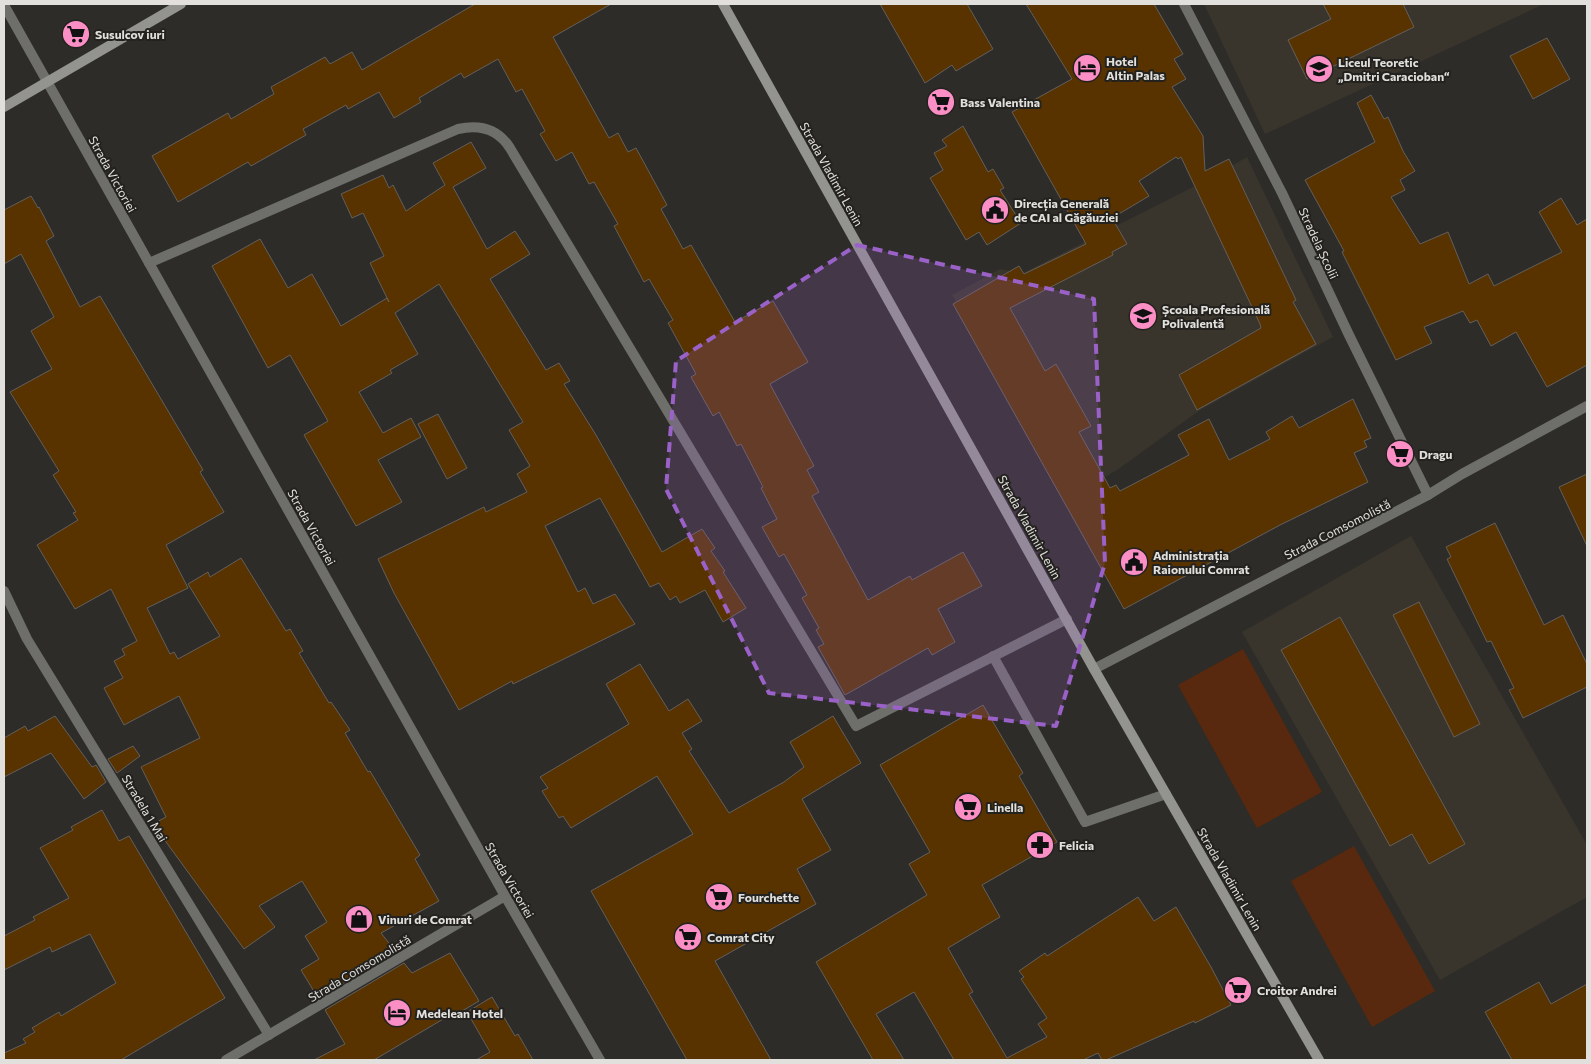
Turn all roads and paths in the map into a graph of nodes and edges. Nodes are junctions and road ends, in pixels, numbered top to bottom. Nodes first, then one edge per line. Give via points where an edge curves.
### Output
1 (4, 4) edge
2 (180, 4) edge
3 (722, 4) edge
4 (1184, 4) edge
5 (47, 82) junction
6 (4, 107) edge
7 (149, 263) junction
8 (1587, 406) edge
9 (1428, 496) junction
10 (4, 591) edge
11 (1067, 619) junction
12 (993, 656) junction
13 (1094, 669) junction
14 (1166, 794) junction
15 (505, 896) junction
16 (270, 1035) junction
17 (226, 1060) edge
18 (600, 1060) edge
19 (1319, 1060) edge

1 - 5 street, Strada Victoriei
2 - 5 main road
3 - 11 main road, Strada Vladimir Lenin
4 - 9 street, Stradela Școlii via 1282,193
5 - 6 main road
5 - 7 street, Strada Victoriei
7 - 12 street via 458,129 473,126 491,130 510,148 856,726
7 - 15 street, Strada Victoriei
8 - 9 street, Strada Comsomolistă
9 - 13 street, Strada Comsomolistă
10 - 16 street, Stradela 1 Mai via 27,639
11 - 12 street
11 - 13 main road, Strada Vladimir Lenin
12 - 14 street via 1085,822
13 - 14 main road, Strada Vladimir Lenin
14 - 19 main road, Strada Vladimir Lenin
15 - 16 street, Strada Comsomolistă
15 - 18 street, Strada Victoriei
16 - 17 street, Strada Comsomolistă

